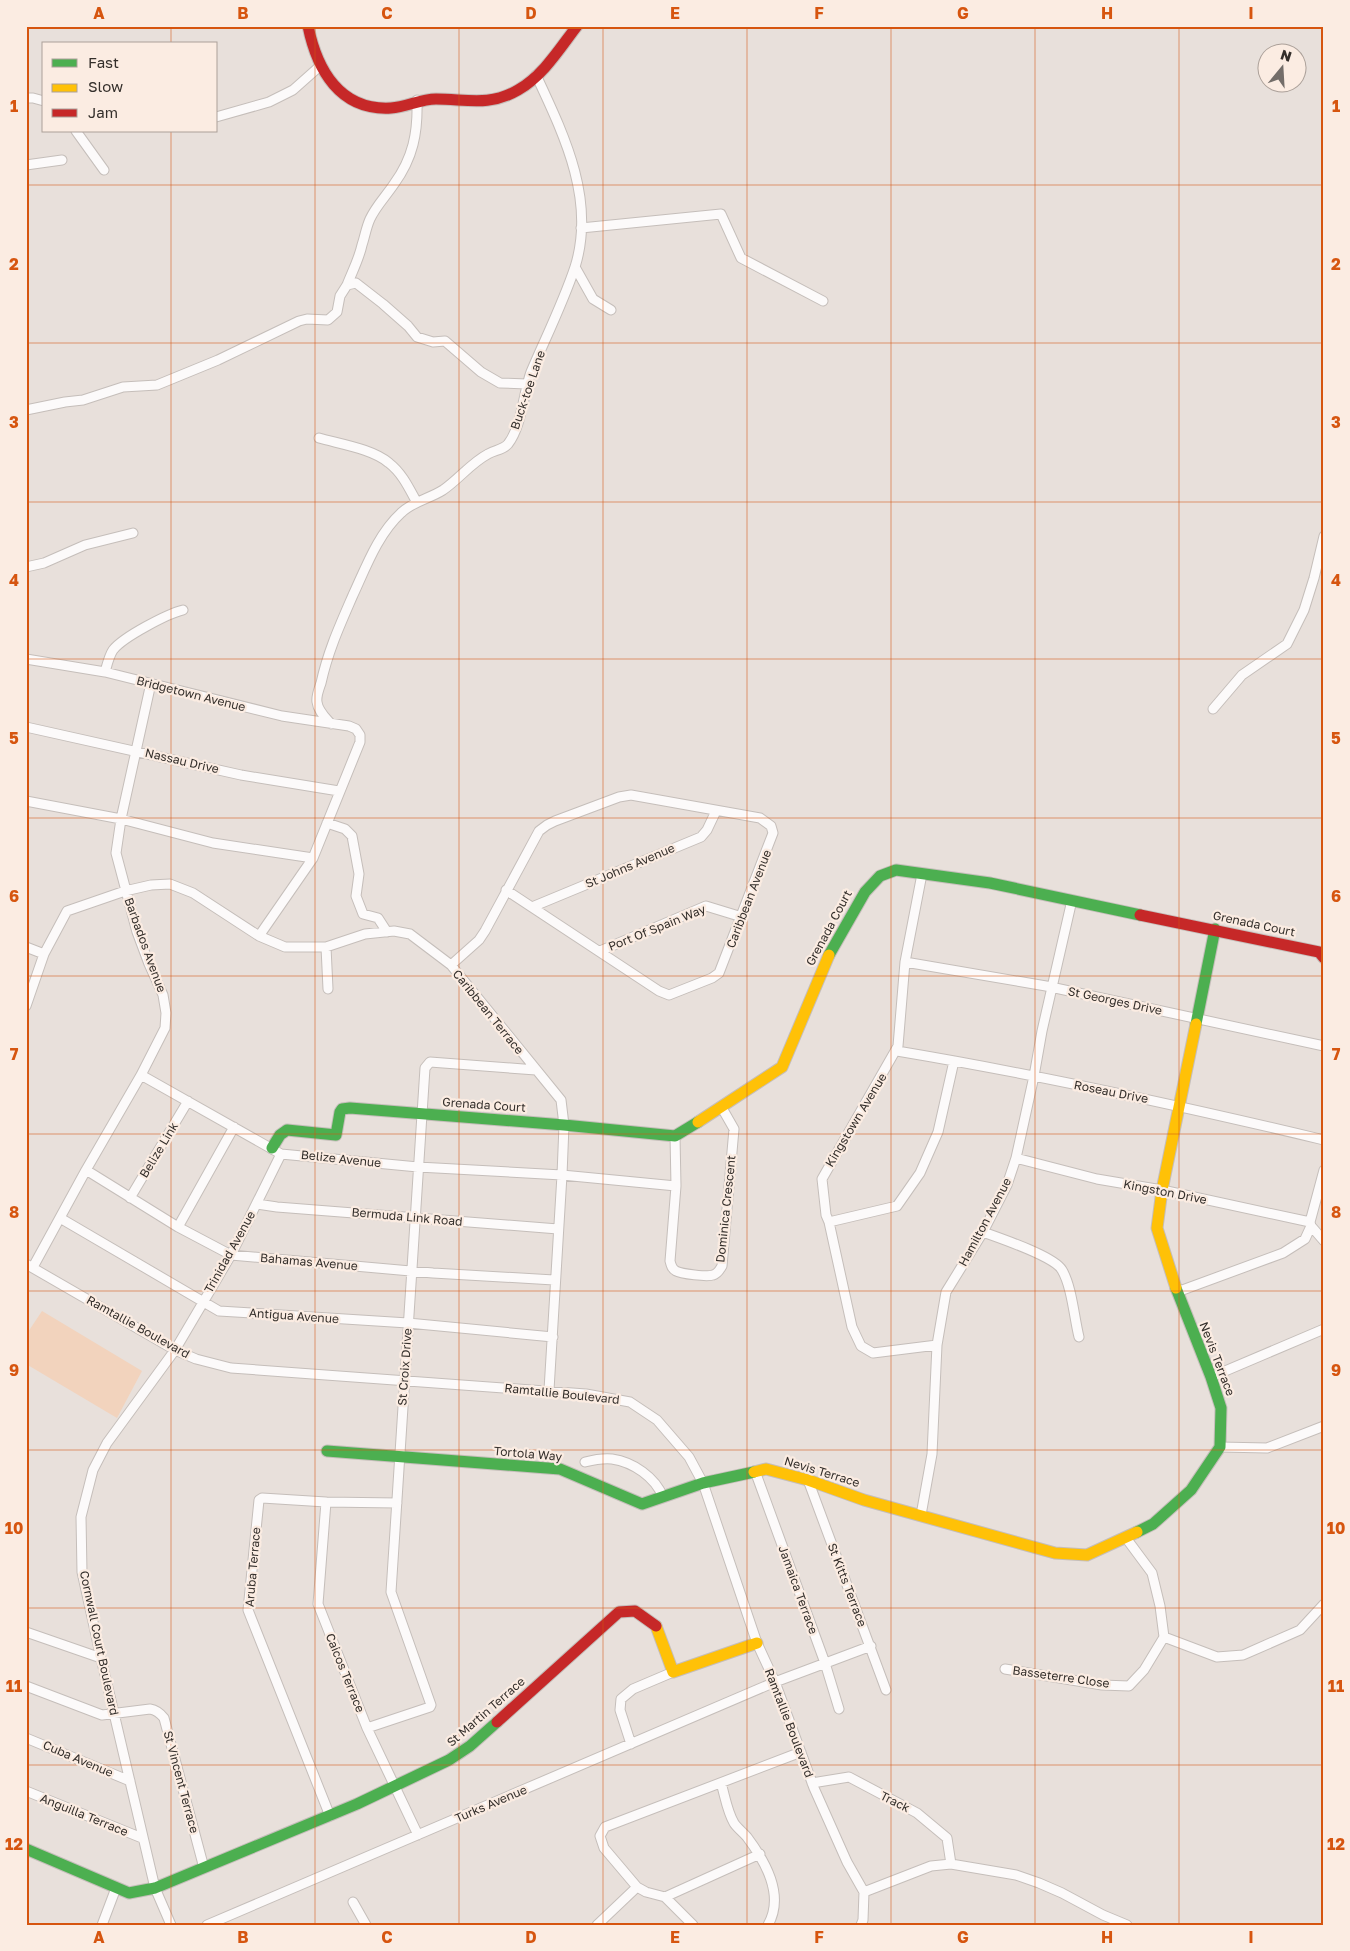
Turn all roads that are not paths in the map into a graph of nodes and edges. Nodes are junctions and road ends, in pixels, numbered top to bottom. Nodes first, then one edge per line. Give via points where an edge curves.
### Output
1 (308, 26) edge
2 (577, 26) edge
3 (320, 66) junction
4 (536, 75) junction
5 (26, 98) edge
6 (417, 100) junction
7 (42, 101) edge
8 (218, 115) edge
9 (77, 132) edge
10 (62, 160) dead end
11 (26, 165) edge
12 (104, 170) dead end
13 (581, 228) junction
14 (575, 267) junction
15 (347, 285) junction
16 (823, 300) dead end
17 (610, 310) dead end
18 (527, 384) junction
19 (26, 410) edge
20 (319, 438) dead end
21 (416, 501) junction
22 (133, 534) dead end
23 (1324, 536) edge
24 (26, 567) edge
25 (183, 610) dead end
26 (26, 659) edge
27 (105, 672) junction
28 (151, 683) junction
29 (1213, 709) dead end
30 (331, 724) junction
31 (26, 727) edge
32 (136, 750) junction
33 (339, 791) junction
34 (26, 801) edge
35 (716, 811) junction
36 (121, 819) junction
37 (327, 823) junction
38 (313, 858) junction
39 (922, 874) junction
40 (506, 890) junction
41 (125, 891) junction
42 (1072, 900) junction
43 (532, 908) junction
44 (742, 917) junction
45 (1215, 929) junction
46 (387, 932) junction
47 (259, 936) junction
48 (326, 947) junction
49 (26, 948) edge
50 (600, 951) junction
51 (44, 954) junction
52 (1324, 958) edge
53 (905, 962) junction
54 (450, 965) junction
55 (1053, 987) junction
56 (328, 990) dead end
57 (26, 1006) edge
58 (1197, 1018) junction
59 (1324, 1046) edge
60 (896, 1051) junction
61 (954, 1061) junction
62 (536, 1070) junction
63 (142, 1075) junction
64 (1034, 1076) junction
65 (188, 1102) junction
66 (1179, 1105) junction
67 (722, 1108) junction
68 (422, 1114) junction
69 (564, 1124) junction
70 (234, 1128) junction
71 (675, 1136) junction
72 (1324, 1140) edge
73 (276, 1151) junction
74 (1016, 1158) junction
75 (418, 1167) junction
76 (86, 1170) junction
77 (1324, 1170) edge
78 (562, 1175) junction
79 (676, 1186) junction
80 (1162, 1190) junction
81 (130, 1198) junction
82 (257, 1204) junction
83 (60, 1218) junction
84 (415, 1218) junction
85 (829, 1222) junction
86 (1311, 1224) junction
87 (178, 1227) junction
88 (558, 1229) junction
89 (983, 1232) junction
90 (1324, 1241) edge
91 (231, 1255) junction
92 (30, 1265) edge
93 (412, 1272) junction
94 (554, 1280) junction
95 (1177, 1292) junction
96 (202, 1302) junction
97 (408, 1323) junction
98 (1324, 1329) edge
99 (552, 1337) junction
100 (1079, 1337) dead end
101 (937, 1345) junction
102 (175, 1350) junction
103 (1210, 1377) junction
104 (404, 1380) junction
105 (549, 1390) junction
106 (1324, 1426) edge
107 (1220, 1448) junction
108 (327, 1451) dead end
109 (400, 1456) junction
110 (585, 1462) dead end
111 (754, 1471) junction
112 (808, 1480) junction
113 (703, 1483) junction
114 (663, 1498) junction
115 (326, 1502) junction
116 (397, 1503) junction
117 (921, 1515) junction
118 (1126, 1538) junction
119 (1324, 1604) edge
120 (26, 1632) edge
121 (1164, 1637) junction
122 (757, 1643) junction
123 (871, 1646) junction
124 (100, 1658) junction
125 (825, 1663) junction
126 (1005, 1669) dead end
127 (673, 1672) junction
128 (775, 1682) junction
129 (26, 1686) edge
130 (886, 1690) dead end
131 (839, 1709) dead end
132 (114, 1715) junction
133 (367, 1728) junction
134 (26, 1738) edge
135 (631, 1744) junction
136 (801, 1752) junction
137 (130, 1781) junction
138 (721, 1783) junction
139 (812, 1783) junction
140 (394, 1787) junction
141 (26, 1791) edge
142 (330, 1816) junction
143 (418, 1835) junction
144 (142, 1838) junction
145 (26, 1849) edge
146 (760, 1854) junction
147 (951, 1864) junction
148 (204, 1868) junction
149 (637, 1887) junction
150 (116, 1888) junction
151 (157, 1888) junction
152 (864, 1892) junction
153 (666, 1897) junction
154 (353, 1902) dead end
155 (102, 1925) edge
156 (171, 1925) edge
157 (207, 1925) edge
158 (366, 1925) edge
159 (597, 1925) edge
160 (693, 1925) edge
161 (768, 1925) edge
162 (861, 1925) edge
163 (1127, 1925) edge

1 - 3 street
2 - 4 street
3 - 6 street via 348,99 368,108 392,108
3 - 8 street via 293,90 269,102
4 - 6 street via 518,90 498,98 475,102
4 - 13 street, Buck-toe Lane via 562,129 573,161 580,197
5 - 7 street
6 - 15 street via 417,132 409,158 395,184 377,205
9 - 12 street
10 - 11 street
13 - 14 street, Buck-toe Lane
13 - 16 street via 721,214 741,258
14 - 17 street via 593,299
14 - 18 street, Buck-toe Lane
15 - 18 street via 356,283 402,320 417,337 433,342 445,341 481,372 500,383
15 - 19 street via 340,296 337,312 328,320 299,321 158,385 123,387 82,400
18 - 21 street, Buck-toe Lane via 508,444 487,454 435,495
20 - 21 street via 389,462
21 - 30 street, Buck-toe Lane via 400,513 377,546 330,648 317,703
22 - 24 street via 85,545 44,563
23 - 29 street via 1304,610 1287,644 1242,675
25 - 27 street via 170,613 120,643 110,656
26 - 27 street, Bridgetown Avenue
27 - 28 street, Bridgetown Avenue
28 - 30 street, Bridgetown Avenue via 267,713
28 - 32 street, Barbados Avenue
30 - 33 street, Bridgetown Avenue via 349,726 360,735
31 - 32 street, Nassau Drive
32 - 33 street, Nassau Drive via 250,777
32 - 36 street, Barbados Avenue
33 - 37 street
34 - 36 street
35 - 40 street, Caribbean Avenue via 631,795 619,797 546,825 539,831
35 - 43 street, St Johns Avenue via 700,837
35 - 44 street, Caribbean Avenue via 760,818 771,826 773,833
36 - 38 street via 213,843
36 - 41 street, Barbados Avenue via 116,853
37 - 38 street
37 - 46 street via 345,829 352,836 359,874 356,896 360,910 362,914 378,918
38 - 47 street
39 - 42 street, Grenada Court via 990,883
39 - 53 street, Kingstown Avenue
39 - 67 street, Grenada Court via 896,870 880,876 864,892 829,954 782,1067
40 - 43 street, Caribbean Avenue
40 - 54 street, Caribbean Avenue via 479,940
41 - 47 street, Caribbean Terrace via 170,884 185,888
41 - 51 street, Caribbean Terrace via 67,912
41 - 63 street, Barbados Avenue via 149,964 163,995 166,1013 165,1028
42 - 45 street, Grenada Court
42 - 55 street, Hamilton Avenue
43 - 50 street, Caribbean Avenue
44 - 50 street, Port Of Spain Way via 706,906
44 - 50 street, Caribbean Avenue via 719,973 669,995
45 - 52 street, Grenada Court via 1319,952
45 - 58 street, Nevis Terrace
46 - 48 street, Caribbean Terrace via 364,934
46 - 54 street, Caribbean Terrace via 410,934
47 - 48 street, Caribbean Terrace via 286,947
48 - 56 street
49 - 51 street
51 - 57 street, Caribbean Terrace
53 - 55 street, St Georges Drive
53 - 60 street, Kingstown Avenue
54 - 62 street, Caribbean Terrace
55 - 58 street, St Georges Drive
55 - 64 street, Hamilton Avenue
58 - 59 street, St Georges Drive
58 - 66 street, Nevis Terrace
60 - 61 street, Roseau Drive
60 - 85 street, Kingstown Avenue via 822,1179
61 - 64 street, Roseau Drive
61 - 85 street via 938,1132 920,1173 897,1206
62 - 68 street, St Croix Drive via 430,1062 425,1068
62 - 69 street, Caribbean Terrace via 561,1100
63 - 65 street, Belize Avenue
63 - 76 street, Barbados Avenue
64 - 66 street, Roseau Drive
64 - 74 street, Hamilton Avenue
65 - 70 street, Belize Avenue
65 - 81 street, Belize Link
66 - 72 street, Roseau Drive
66 - 80 street, Nevis Terrace
67 - 71 street, Grenada Court
67 - 79 street, Dominica Crescent via 734,1129 722,1266 713,1275 683,1274 672,1267
68 - 69 street, Grenada Court
68 - 73 street, Grenada Court via 342,1109 336,1135 288,1129 281,1133
68 - 75 street, St Croix Drive
69 - 71 street, Grenada Court
69 - 78 street, Caribbean Terrace
70 - 73 street, Belize Avenue
70 - 87 street
71 - 79 street, Dominica Crescent
73 - 75 street, Belize Avenue
73 - 82 street, Trinidad Avenue
74 - 80 street, Kingston Drive via 1097,1179
74 - 89 street, Hamilton Avenue via 1007,1185
75 - 78 street, Belize Avenue
75 - 84 street, St Croix Drive
76 - 81 street, Bahamas Avenue
76 - 83 street, Barbados Avenue
77 - 86 street
78 - 79 street
78 - 88 street, Caribbean Terrace
80 - 86 street, Kingston Drive
80 - 95 street, Nevis Terrace via 1158,1228
81 - 87 street, Bahamas Avenue
82 - 84 street, Bermuda Link Road
82 - 91 street, Trinidad Avenue
83 - 92 street, Barbados Avenue
83 - 96 street, Antigua Avenue
84 - 88 street, Bermuda Link Road
84 - 93 street, St Croix Drive
85 - 101 street, Kingstown Avenue via 852,1327 861,1346 873,1353
86 - 90 street
86 - 95 street via 1305,1239 1283,1253
87 - 91 street, Bahamas Avenue
88 - 94 street, Caribbean Terrace
89 - 100 street via 1042,1255 1061,1268
89 - 101 street, Hamilton Avenue via 946,1292
91 - 93 street, Bahamas Avenue
91 - 96 street, Trinidad Avenue
92 - 102 street, Ramtallie Boulevard
93 - 94 street, Bahamas Avenue
93 - 97 street, St Croix Drive
94 - 99 street, Caribbean Terrace
95 - 103 street, Nevis Terrace
96 - 97 street, Antigua Avenue via 219,1311
96 - 102 street, Trinidad Avenue
97 - 99 street, Antigua Avenue
97 - 104 street, St Croix Drive
98 - 103 street
99 - 105 street, Caribbean Terrace
101 - 117 street, Hamilton Avenue via 932,1454
102 - 104 street, Ramtallie Boulevard via 231,1368
102 - 124 street, Cornwall Court Boulevard via 107,1443 93,1470 82,1518 82,1572
103 - 107 street, Nevis Terrace via 1221,1408
104 - 105 street, Ramtallie Boulevard
104 - 109 street, St Croix Drive
105 - 113 street, Ramtallie Boulevard via 630,1402 657,1420 689,1457
106 - 107 street via 1267,1448
107 - 118 street, Nevis Terrace via 1191,1490 1153,1524
108 - 109 street, Tortola Way
109 - 114 street, Tortola Way via 560,1468 642,1504
109 - 116 street, St Croix Drive
110 - 114 street via 612,1459 643,1471
111 - 112 street, Nevis Terrace via 766,1470
111 - 113 street, Nevis Terrace
111 - 125 street, Jamaica Terrace
112 - 117 street, Nevis Terrace via 864,1500
112 - 123 street, St Kitts Terrace
113 - 114 street, Tortola Way
113 - 122 street, Ramtallie Boulevard
115 - 116 street, Aruba Terrace
115 - 133 street, Caicos Terrace via 318,1604
115 - 142 street, Aruba Terrace via 260,1499 248,1610
116 - 133 street, St Croix Drive via 391,1592 431,1704
117 - 118 street, Nevis Terrace via 1054,1553 1086,1555
118 - 121 street via 1152,1573
119 - 121 street via 1300,1630 1243,1656 1217,1657
120 - 124 street
121 - 126 street, Basseterre Close via 1144,1670 1129,1686 1102,1685
122 - 127 street
122 - 128 street, Ramtallie Boulevard
123 - 125 street, Turks Avenue
123 - 130 street, St Kitts Terrace
124 - 132 street, Cornwall Court Boulevard
125 - 128 street, Turks Avenue
125 - 131 street, Jamaica Terrace
127 - 135 street via 632,1689 621,1699 620,1710
127 - 140 street, St Martin Terrace via 656,1625 635,1611 619,1612 470,1746 450,1760
128 - 135 street, Turks Avenue
128 - 136 street, Ramtallie Boulevard
129 - 132 street via 102,1715
132 - 137 street, Cornwall Court Boulevard
132 - 148 street, St Vincent Terrace via 150,1709 164,1718
133 - 140 street, Caicos Terrace
134 - 137 street, Cuba Avenue
135 - 143 street, Turks Avenue
136 - 138 street
136 - 139 street, Ramtallie Boulevard
137 - 144 street, Cornwall Court Boulevard
138 - 146 street via 735,1825
138 - 149 street via 605,1827 600,1836 604,1848
139 - 147 street, Track via 849,1777 917,1813 947,1838
139 - 152 street, Ramtallie Boulevard
140 - 142 street, St Martin Terrace
140 - 143 street, Caicos Terrace
141 - 144 street, Anguilla Terrace
142 - 148 street, St Martin Terrace
143 - 157 street, Turks Avenue
144 - 151 street, Cornwall Court Boulevard
145 - 150 street, St Martin Terrace
146 - 153 street
146 - 161 street via 775,1903
147 - 152 street via 931,1866
147 - 163 street via 1016,1875
148 - 151 street, St Martin Terrace
149 - 153 street
149 - 159 street
150 - 151 street, St Martin Terrace via 129,1893
150 - 155 street
151 - 156 street, Cornwall Court Boulevard
152 - 162 street
153 - 160 street
154 - 158 street

